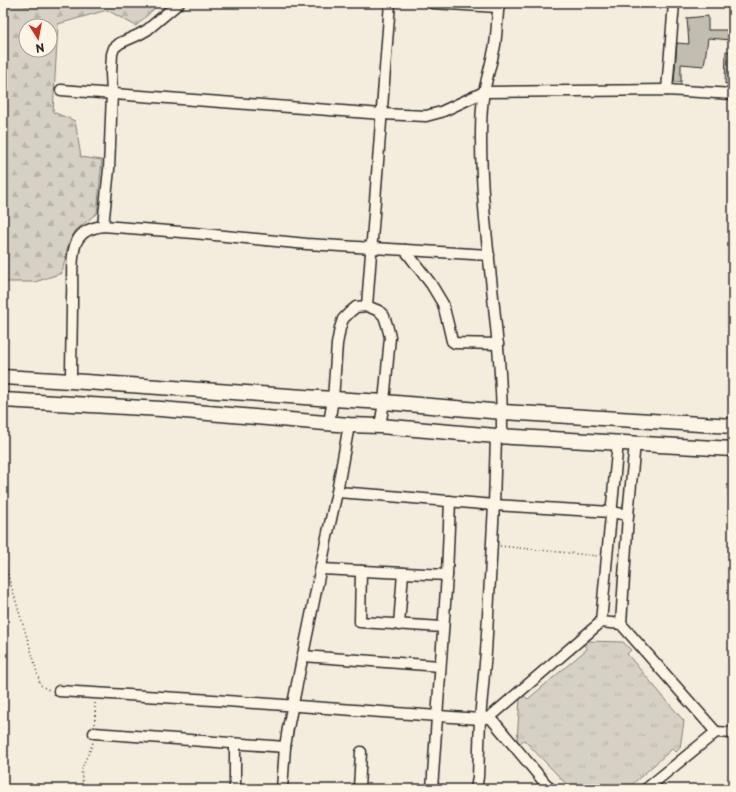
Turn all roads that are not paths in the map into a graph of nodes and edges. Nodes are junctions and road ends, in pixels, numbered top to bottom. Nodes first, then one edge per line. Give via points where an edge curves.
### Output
1 (179, 3) edge
2 (390, 3) edge
3 (432, 3) edge
4 (674, 3) edge
5 (498, 5) edge
6 (61, 90) dead end
7 (667, 90) junction
8 (484, 92) junction
9 (112, 93) junction
10 (733, 94) edge
11 (382, 114) junction
12 (103, 226) junction
13 (371, 248) junction
14 (405, 250) junction
15 (489, 255) junction
16 (367, 306) junction
17 (498, 344) junction
18 (3, 377) edge
19 (71, 381) junction
20 (333, 399) junction
21 (3, 400) edge
22 (384, 402) junction
23 (503, 412) junction
24 (330, 423) junction
25 (349, 425) junction
26 (380, 426) junction
27 (733, 426) edge
28 (499, 436) junction
29 (618, 442) junction
30 (635, 443) junction
31 (733, 449) edge
32 (337, 492) junction
33 (450, 501) junction
34 (494, 505) junction
35 (612, 512) junction
36 (628, 515) junction
37 (321, 569) junction
38 (361, 571) junction
39 (403, 573) junction
40 (447, 575) junction
41 (602, 622) junction
42 (399, 624) junction
43 (621, 624) junction
44 (443, 628) junction
45 (303, 656) junction
46 (440, 666) junction
47 (59, 691) road end
48 (292, 706) junction
49 (437, 716) junction
50 (485, 718) junction
51 (716, 732) junction
52 (94, 733) dead end
53 (733, 733) edge
54 (235, 744) junction
55 (285, 748) junction
56 (360, 752) dead end
57 (235, 789) edge
58 (282, 789) edge
59 (359, 789) edge
60 (432, 789) edge
61 (476, 789) edge
62 (550, 789) edge
63 (646, 789) edge

1 - 9 street via 147,30 114,48 111,59
2 - 11 street
3 - 5 street
4 - 7 street
5 - 8 street via 495,44
6 - 9 street
7 - 8 street
7 - 10 street
8 - 11 street via 441,112 426,116
8 - 15 street via 481,114 482,188
9 - 11 street
9 - 12 street via 109,169
11 - 13 street
12 - 13 street
12 - 19 street via 85,232 76,243 74,251
13 - 14 street
13 - 16 street
14 - 15 street
14 - 17 street via 443,304 452,341
15 - 17 street
16 - 20 street via 356,307 343,319 337,344
16 - 22 street via 384,316 390,337
17 - 23 street
18 - 19 main road
19 - 20 main road
20 - 22 main road
20 - 24 street
21 - 24 main road via 161,409
22 - 23 main road
22 - 26 street
23 - 27 main road
23 - 28 street
24 - 25 main road
25 - 26 main road
25 - 32 street
26 - 28 main road
28 - 29 main road
28 - 34 street
29 - 30 main road
29 - 35 street
30 - 31 main road
30 - 36 street
32 - 33 street
32 - 37 street
33 - 34 street
33 - 40 street
34 - 35 street
34 - 50 street
35 - 36 street
35 - 41 street
36 - 43 street
37 - 38 street
37 - 45 street
38 - 39 street
38 - 42 street via 360,622
39 - 40 street
39 - 42 street
40 - 44 street
41 - 43 street
41 - 50 street
42 - 44 street
43 - 51 street
44 - 46 street
45 - 46 street
45 - 48 street
46 - 49 street
47 - 48 street
48 - 49 street
48 - 55 street
49 - 50 street
49 - 60 street
50 - 61 street
50 - 62 street
51 - 53 street
51 - 63 street
52 - 54 street
54 - 55 street
54 - 57 street
55 - 58 street
56 - 59 street

